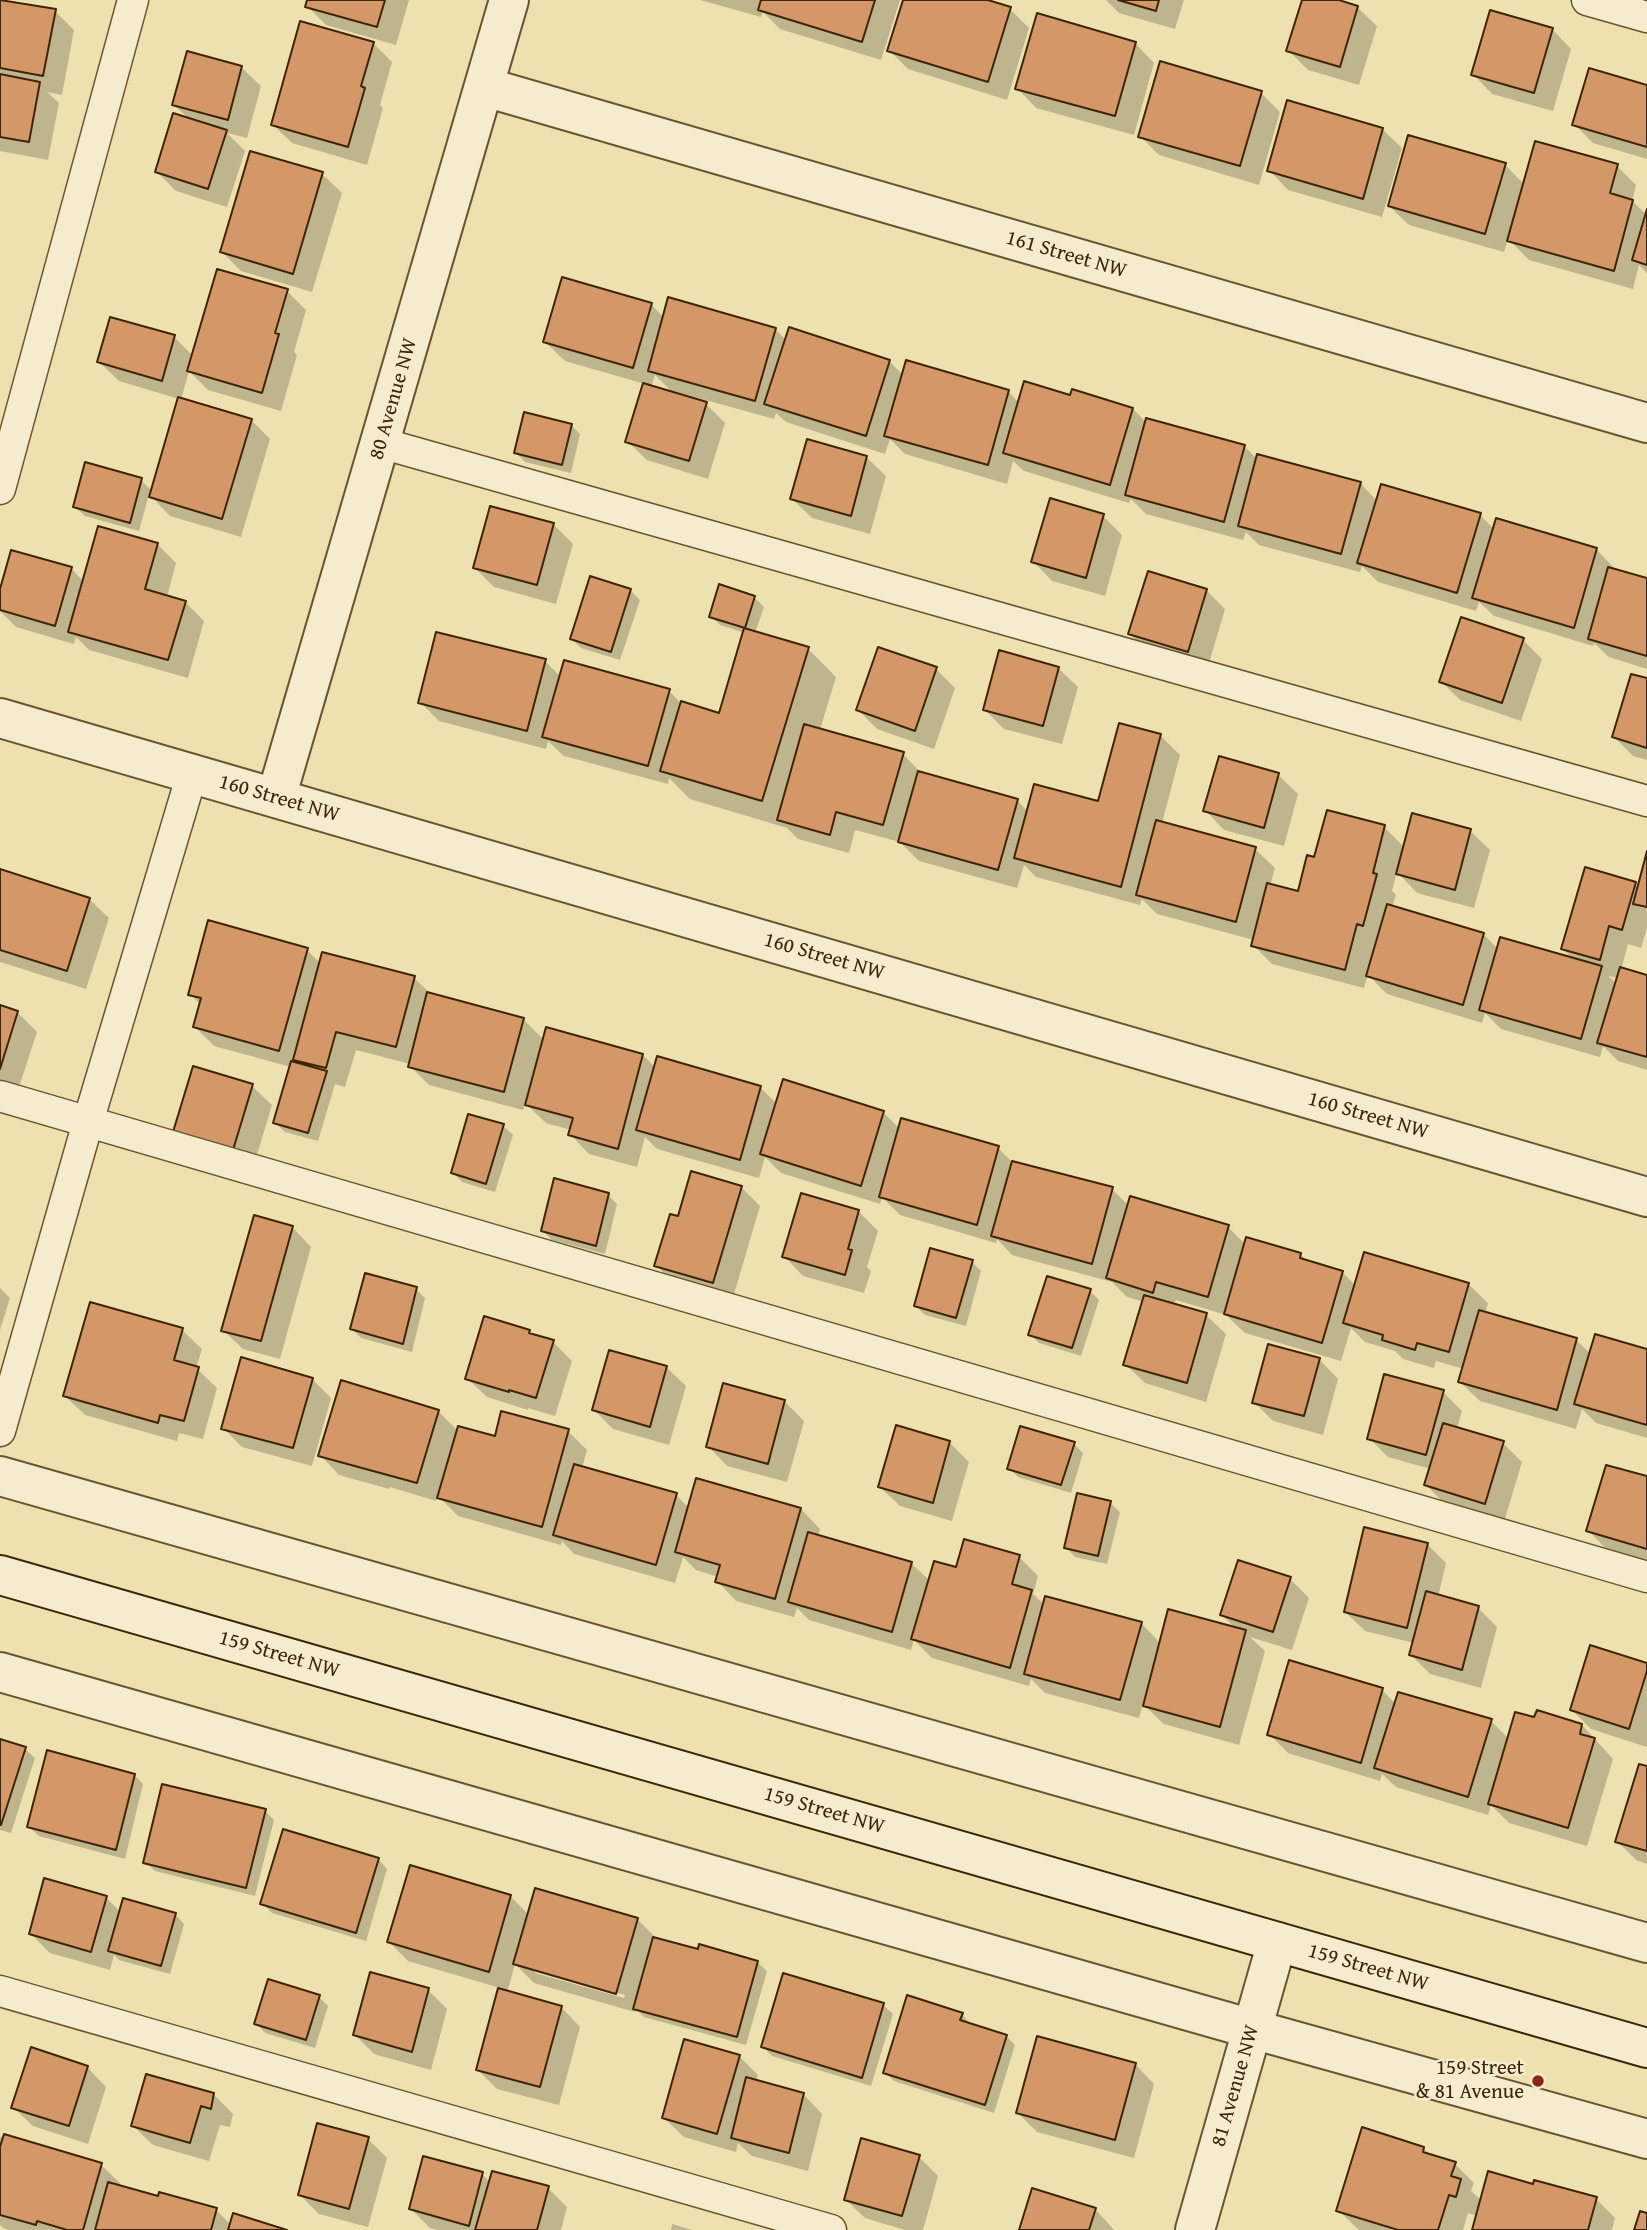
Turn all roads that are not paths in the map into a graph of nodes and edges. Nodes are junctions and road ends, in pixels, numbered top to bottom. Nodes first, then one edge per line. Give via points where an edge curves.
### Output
1 (133, 0) edge
2 (509, 0) edge
3 (1587, 0) edge
4 (1647, 17) edge
5 (485, 87) junction
6 (1647, 424) edge
7 (381, 443) junction
8 (0, 489) edge
9 (0, 718) edge
10 (192, 774) junction
11 (276, 798) junction
12 (1647, 801) edge
13 (0, 1096) edge
14 (88, 1122) junction
15 (1647, 1197) edge
16 (0, 1431) edge
17 (0, 1476) edge
18 (0, 1575) edge
19 (1647, 1577) edge
20 (0, 1672) edge
21 (1277, 1942) junction
22 (1647, 1943) edge
23 (0, 1992) edge
24 (1252, 2029) junction
25 (1647, 2048) edge
26 (1647, 2139) edge
27 (831, 2230) edge
28 (1195, 2230) edge

1 - 8 lane
2 - 5 street, 80 Avenue NW
3 - 4 lane
5 - 6 street, 161 Street NW
5 - 7 street, 80 Avenue NW
7 - 11 street, 80 Avenue NW
7 - 12 lane
9 - 10 street, 160 Street NW
10 - 11 street, 160 Street NW
10 - 14 lane
11 - 15 street, 160 Street NW
13 - 14 lane
14 - 16 lane
14 - 19 lane
17 - 22 street
18 - 21 street, 159 Street NW
20 - 24 street
21 - 24 street, 81 Avenue NW
21 - 25 street, 159 Street NW
23 - 27 lane
24 - 26 street
24 - 28 street, 81 Avenue NW

